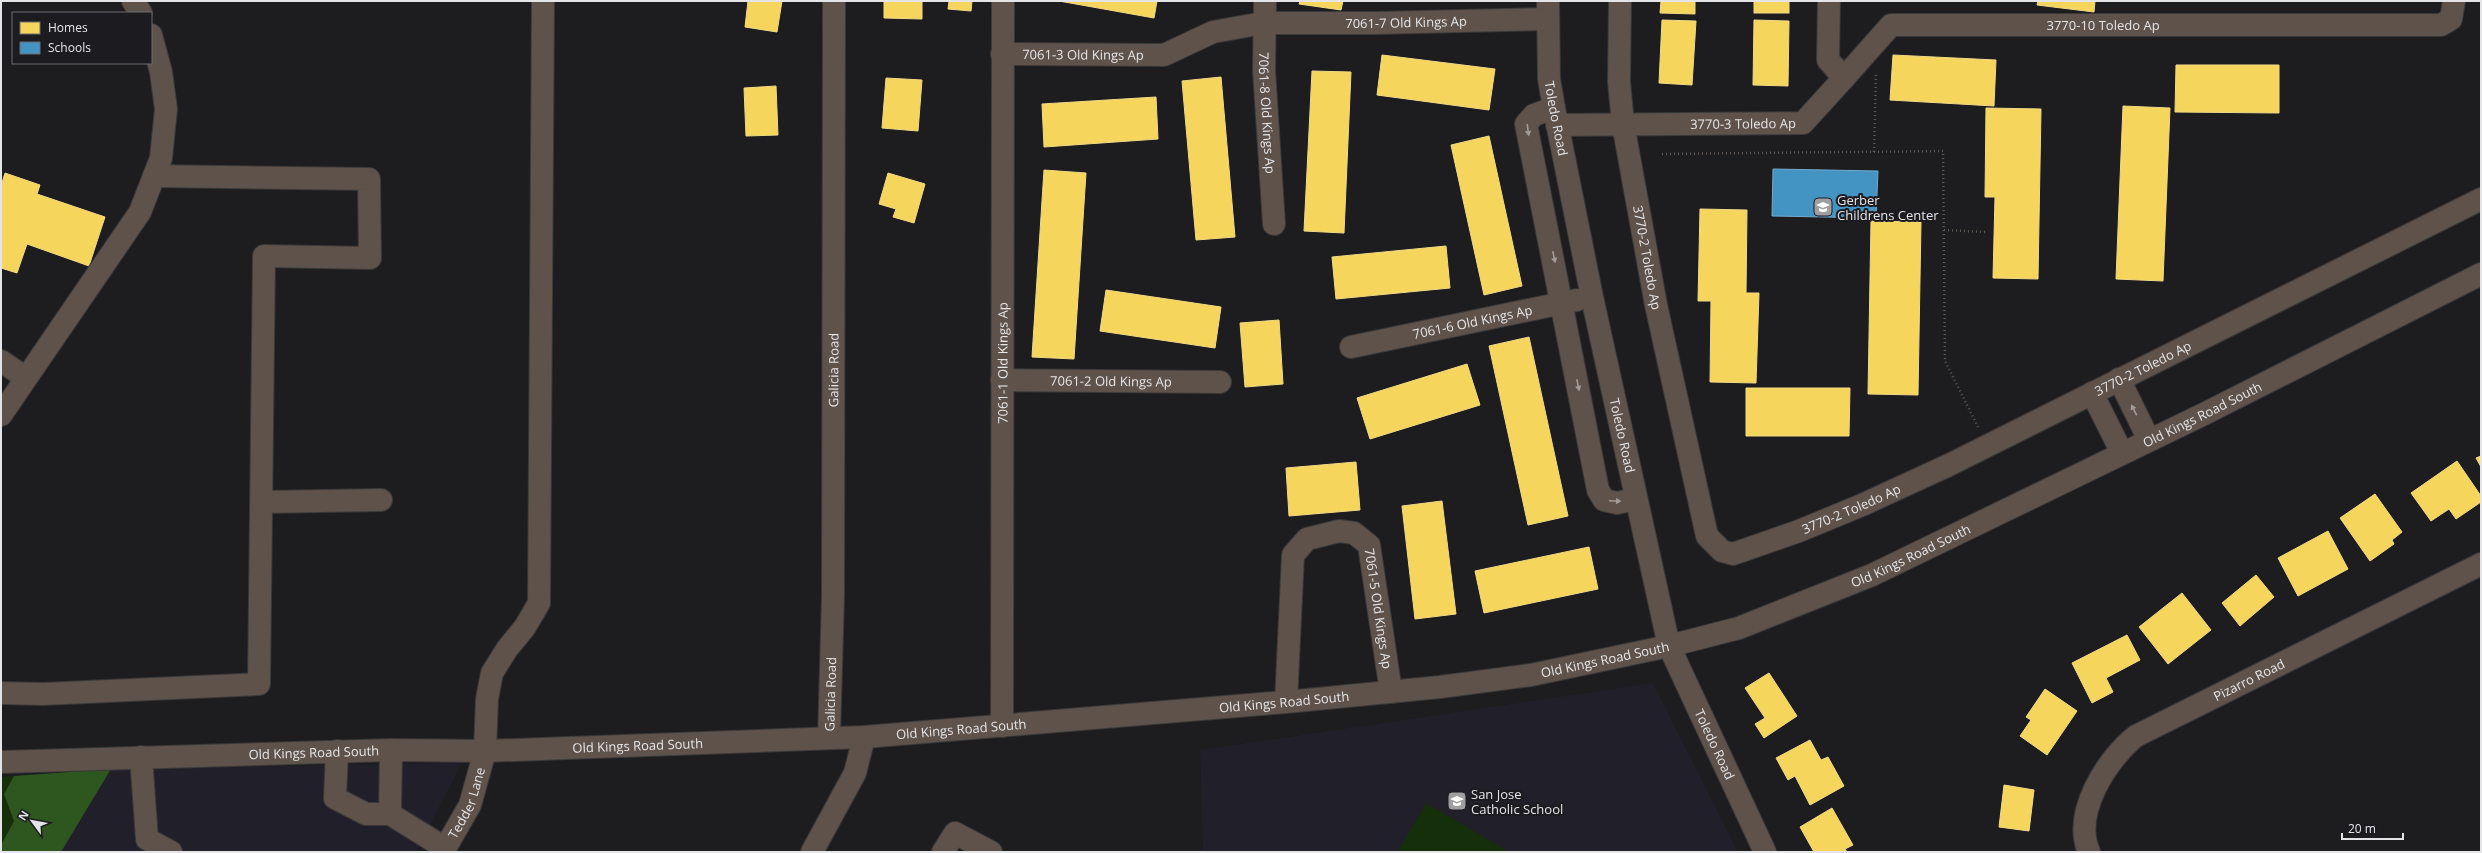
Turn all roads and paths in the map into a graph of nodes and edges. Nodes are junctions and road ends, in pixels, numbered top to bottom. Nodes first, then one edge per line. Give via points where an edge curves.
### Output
1 (133, 1) edge
2 (544, 1) edge
3 (834, 1) edge
4 (1003, 1) edge
5 (1265, 1) edge
6 (1620, 1) edge
7 (1829, 1) edge
8 (2454, 1) edge
9 (1548, 10) edge
10 (140, 12) edge
11 (1263, 23) junction
12 (152, 39) edge
13 (1002, 54) junction
14 (1164, 56) joint
15 (1844, 78) junction
16 (1556, 116) junction
17 (1623, 124) junction
18 (1662, 154) dead end
19 (154, 176) junction
20 (2481, 199) edge
21 (1274, 224) dead end
22 (1944, 230) junction
23 (1986, 232) dead end
24 (2481, 274) edge
25 (1592, 297) junction
26 (1563, 304) junction
27 (1351, 347) dead end
28 (1, 361) edge
29 (26, 378) junction
30 (1002, 380) junction
31 (2119, 380) junction
32 (1220, 382) dead end
33 (2092, 393) junction
34 (1, 415) edge
35 (2149, 440) junction
36 (1988, 446) junction
37 (2122, 453) junction
38 (1636, 499) junction
39 (381, 500) dead end
40 (262, 502) junction
41 (2481, 564) edge
42 (1669, 646) junction
43 (1391, 692) junction
44 (1, 693) edge
45 (1286, 702) junction
46 (1002, 726) junction
47 (864, 736) junction
48 (829, 738) junction
49 (391, 750) junction
50 (485, 751) junction
51 (337, 752) junction
52 (141, 757) junction
53 (1, 762) edge
54 (390, 814) junction
55 (444, 850) edge
56 (171, 852) edge
57 (812, 852) edge
58 (943, 852) edge
59 (991, 852) edge
60 (1765, 852) edge
61 (2089, 852) edge

1 - 10 street
2 - 50 street, Tedder Lane via 539,603 492,673 487,699
3 - 48 street, Galicia Road via 833,596
4 - 13 street, 7061-1 Old Kings Ap
5 - 11 street, 7061-8 Old Kings Ap
6 - 17 street, 3770-2 Toledo Ap via 1619,82
7 - 15 street via 1828,60
8 - 15 street, 3770-10 Toledo Ap via 2451,19 2434,25 1891,25
9 - 11 street, 7061-7 Old Kings Ap via 1376,23
9 - 16 street, Toledo Road via 1549,79
11 - 14 street, 7061-7 Old Kings Ap via 1213,32
11 - 21 street, 7061-8 Old Kings Ap
12 - 19 street via 161,72 166,109 160,158
13 - 14 street, 7061-3 Old Kings Ap
13 - 30 street, 7061-1 Old Kings Ap
15 - 17 street, 3770-3 Toledo Ap via 1803,123
16 - 17 street, 3770-3 Toledo Ap
16 - 25 street, Toledo Road
16 -> 26 street, 3770-3 Toledo Ap via 1534,114 1526,124
17 - 36 street, 3770-2 Toledo Ap via 1656,305 1703,523 1707,536 1722,551 1733,554 1799,531 1862,505
18 - 22 path via 1943,151
19 - 29 street via 140,212
19 - 40 street via 369,179 370,258 264,256
20 - 31 street, 3770-2 Toledo Ap
22 - 23 path
22 - 36 path via 1945,361
24 - 35 street, Old Kings Road South
25 - 26 street, 7061-6 Old Kings Ap
25 - 38 street, Toledo Road
26 - 27 street, 7061-6 Old Kings Ap
26 -> 38 street via 1598,490 1604,500 1617,503
28 - 29 street
29 - 34 street
30 - 32 street, 7061-2 Old Kings Ap
30 - 46 street, 7061-1 Old Kings Ap
31 - 33 street, 3770-2 Toledo Ap
35 -> 31 street
33 - 36 street, 3770-2 Toledo Ap
33 - 37 street
35 - 37 street, Old Kings Road South
37 - 42 street, Old Kings Road South via 1872,575 1739,628
38 - 42 street, Toledo Road
39 - 40 street
40 - 44 street via 259,684 42,694
41 - 61 street, Pizarro Road via 2136,736 2115,755 2096,786 2089,805 2086,826 2086,846
42 - 43 street, Old Kings Road South via 1531,675
42 - 60 street, Toledo Road
43 - 45 street, Old Kings Road South
43 - 45 street, 7061-5 Old Kings Ap via 1369,545 1354,533 1339,531 1307,539 1293,555
45 - 46 street, Old Kings Road South
46 - 47 street, Old Kings Road South
47 - 48 street, Old Kings Road South
47 - 57 street via 855,772
48 - 50 street, Old Kings Road South
49 - 50 street, Old Kings Road South
49 - 51 street, Old Kings Road South
49 - 54 street
50 - 55 street, Tedder Lane via 470,805
51 - 52 street, Old Kings Road South
51 - 54 street via 336,798 366,814
52 - 53 street, Old Kings Road South
52 - 56 street via 147,839
54 - 55 street
58 - 59 street via 955,833

